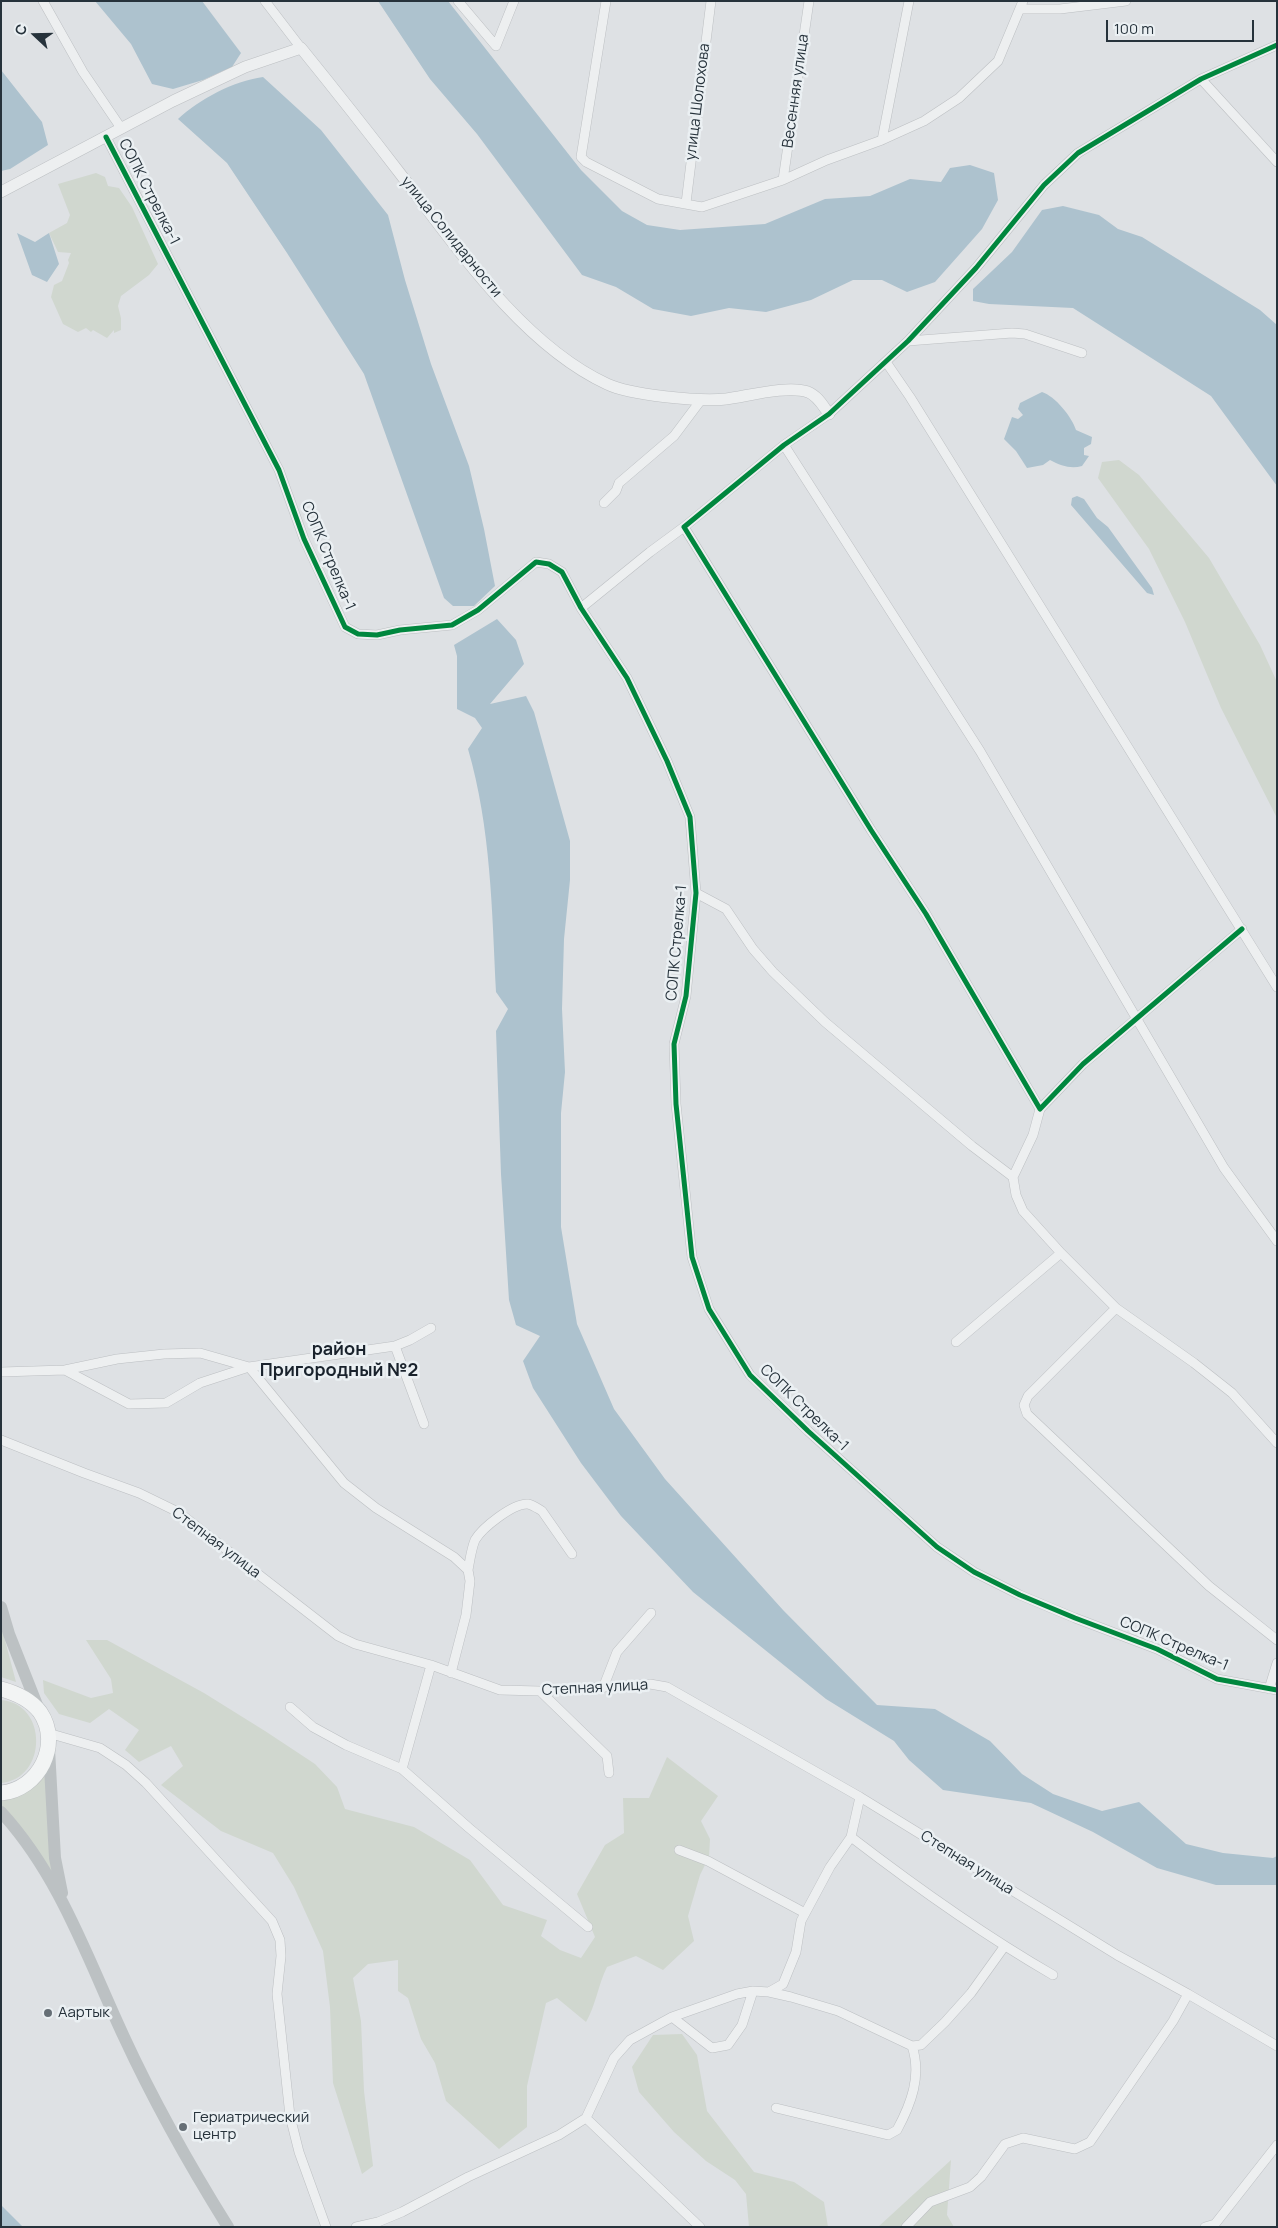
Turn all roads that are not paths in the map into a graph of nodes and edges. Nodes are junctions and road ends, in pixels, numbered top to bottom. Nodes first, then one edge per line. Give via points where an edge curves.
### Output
1 (43, 1) edge
2 (264, 1) edge
3 (458, 1) edge
4 (514, 1) edge
5 (606, 1) edge
6 (710, 1) edge
7 (809, 1) edge
8 (909, 1) edge
9 (1126, 1) edge
10 (1022, 5) edge
11 (1277, 45) edge
12 (301, 48) junction
13 (1201, 79) junction
14 (122, 128) junction
15 (106, 137) junction
16 (882, 140) junction
17 (1277, 162) edge
18 (783, 180) junction
19 (1, 192) edge
20 (686, 204) junction
21 (908, 341) junction
22 (1082, 353) dead end
23 (886, 362) junction
24 (701, 400) junction
25 (829, 414) junction
26 (784, 445) junction
27 (604, 503) dead end
28 (684, 527) junction
29 (581, 608) junction
30 (696, 893) junction
31 (1242, 930) junction
32 (1277, 987) edge
33 (1137, 1019) junction
34 (1040, 1109) junction
35 (1013, 1177) junction
36 (1277, 1241) edge
37 (1061, 1253) junction
38 (1116, 1308) junction
39 (431, 1328) dead end
40 (956, 1342) dead end
41 (395, 1346) junction
42 (249, 1367) junction
43 (66, 1370) junction
44 (1, 1372) edge
45 (424, 1424) dead end
46 (1, 1440) edge
47 (1277, 1443) edge
48 (572, 1554) dead end
49 (468, 1570) junction
50 (1, 1607) edge
51 (651, 1613) dead end
52 (1277, 1640) edge
53 (1277, 1663) edge
54 (431, 1665) junction
55 (451, 1673) junction
56 (603, 1688) junction
57 (1, 1689) edge
58 (1273, 1689) edge
59 (540, 1691) junction
60 (290, 1706) dead end
61 (40, 1712) junction
62 (48, 1738) junction
63 (402, 1769) junction
64 (610, 1773) dead end
65 (1, 1793) edge
66 (860, 1797) junction
67 (1, 1812) edge
68 (851, 1837) junction
69 (679, 1850) dead end
70 (67, 1910) junction
71 (805, 1913) junction
72 (588, 1927) dead end
73 (1004, 1947) junction
74 (1053, 1975) dead end
75 (753, 1992) junction
76 (769, 1992) junction
77 (1188, 1994) junction
78 (672, 2016) junction
79 (912, 2046) junction
80 (1277, 2046) edge
81 (776, 2108) dead end
82 (586, 2118) junction
83 (1277, 2145) edge
84 (228, 2227) edge
85 (326, 2227) edge
86 (356, 2227) edge
87 (700, 2227) edge
88 (906, 2227) edge
89 (1205, 2227) edge

1 - 14 street via 83,72
2 - 12 street, улица Солидарности
3 - 4 street via 496,46
5 - 20 street via 581,157 658,199
6 - 20 street, улица Шолохова
7 - 18 street, Весенняя улица
8 - 16 street
9 - 10 street via 1060,9
10 - 16 street via 998,61 959,98 924,121
11 - 13 street
12 - 14 street via 245,67
12 - 24 street, улица Солидарности via 465,260 528,327 588,375 610,386 671,398
13 - 17 street
13 - 21 street via 1078,153 1044,185 976,268
14 - 15 street
15 - 19 street
15 - 29 street, СОПК Стрелка-1 via 279,470 304,539 345,627 358,634 377,635 452,625 478,610 536,562 549,564 562,572
16 - 18 street
18 - 20 street via 702,207
21 - 22 street via 1012,333 1025,334
21 - 23 street
23 - 25 street
23 - 31 street
24 - 25 street, улица Солидарности via 796,389 810,392 818,398
24 - 27 street via 674,436 619,482 616,491
25 - 26 street
26 - 28 street
26 - 33 street via 980,751
28 - 29 street
28 - 34 street via 926,914
29 - 30 street, СОПК Стрелка-1 via 627,678 690,817
30 - 35 street via 726,909 772,972 825,1022
30 - 58 street, СОПК Стрелка-1 via 686,996 674,1044 676,1104 692,1257 709,1309 750,1375 937,1547 974,1572 1020,1595 1157,1649 1217,1679
31 - 32 street
31 - 33 street
33 - 34 street via 1083,1064
33 - 36 street via 1224,1168
34 - 35 street via 1033,1134
35 - 37 street via 1023,1211
37 - 38 street
37 - 40 street
38 - 47 street via 1232,1393
38 - 52 street via 1028,1396 1024,1405 1028,1414 1209,1586
39 - 41 street
41 - 42 street
41 - 45 street
42 - 43 street via 200,1353 164,1354
42 - 43 street via 200,1383 166,1403 129,1404
42 - 49 street via 344,1483 376,1508 454,1557
43 - 44 street
46 - 54 street, Степная улица via 139,1493 178,1512 338,1636 355,1644
48 - 49 street via 542,1511 535,1506 521,1505 483,1529 471,1552
49 - 55 street via 468,1607
50 - 61 main road
51 - 56 street via 617,1652
53 - 58 street
54 - 55 street, Степная улица
54 - 63 street
55 - 59 street, Степная улица via 500,1690
56 - 59 street, Степная улица
56 - 66 street, Степная улица via 650,1684 667,1687
57 - 61 main road via 29,1701
59 - 64 street via 607,1756
60 - 63 street via 313,1727
61 - 62 main road
62 - 65 main road via 46,1758 40,1771 18,1789
62 - 70 main road via 55,1858
62 - 85 street via 100,1748 126,1765 272,1921 280,1940 277,1994 290,2116 299,2152
63 - 72 street
66 - 68 street
66 - 77 street, Степная улица via 1117,1955
67 - 70 main road via 31,1850
68 - 71 street
68 - 73 street via 931,1898
69 - 71 street via 708,1861
70 - 84 main road via 124,2038
71 - 76 street via 796,1952 783,1984
73 - 74 street
73 - 79 street via 971,1993 945,2022 921,2045
75 - 76 street
75 - 78 street via 737,1994
75 - 78 street via 742,2025 728,2045 712,2048
76 - 79 street via 838,2011
77 - 80 street, Степная улица
77 - 88 street via 1090,2142 1075,2150 1022,2138 1005,2144 970,2187 930,2202
78 - 82 street via 630,2040 614,2058
79 - 81 street via 916,2058 912,2097 898,2130 888,2135
82 - 86 street via 559,2136 402,2212
82 - 87 street
83 - 89 street via 1215,2224

